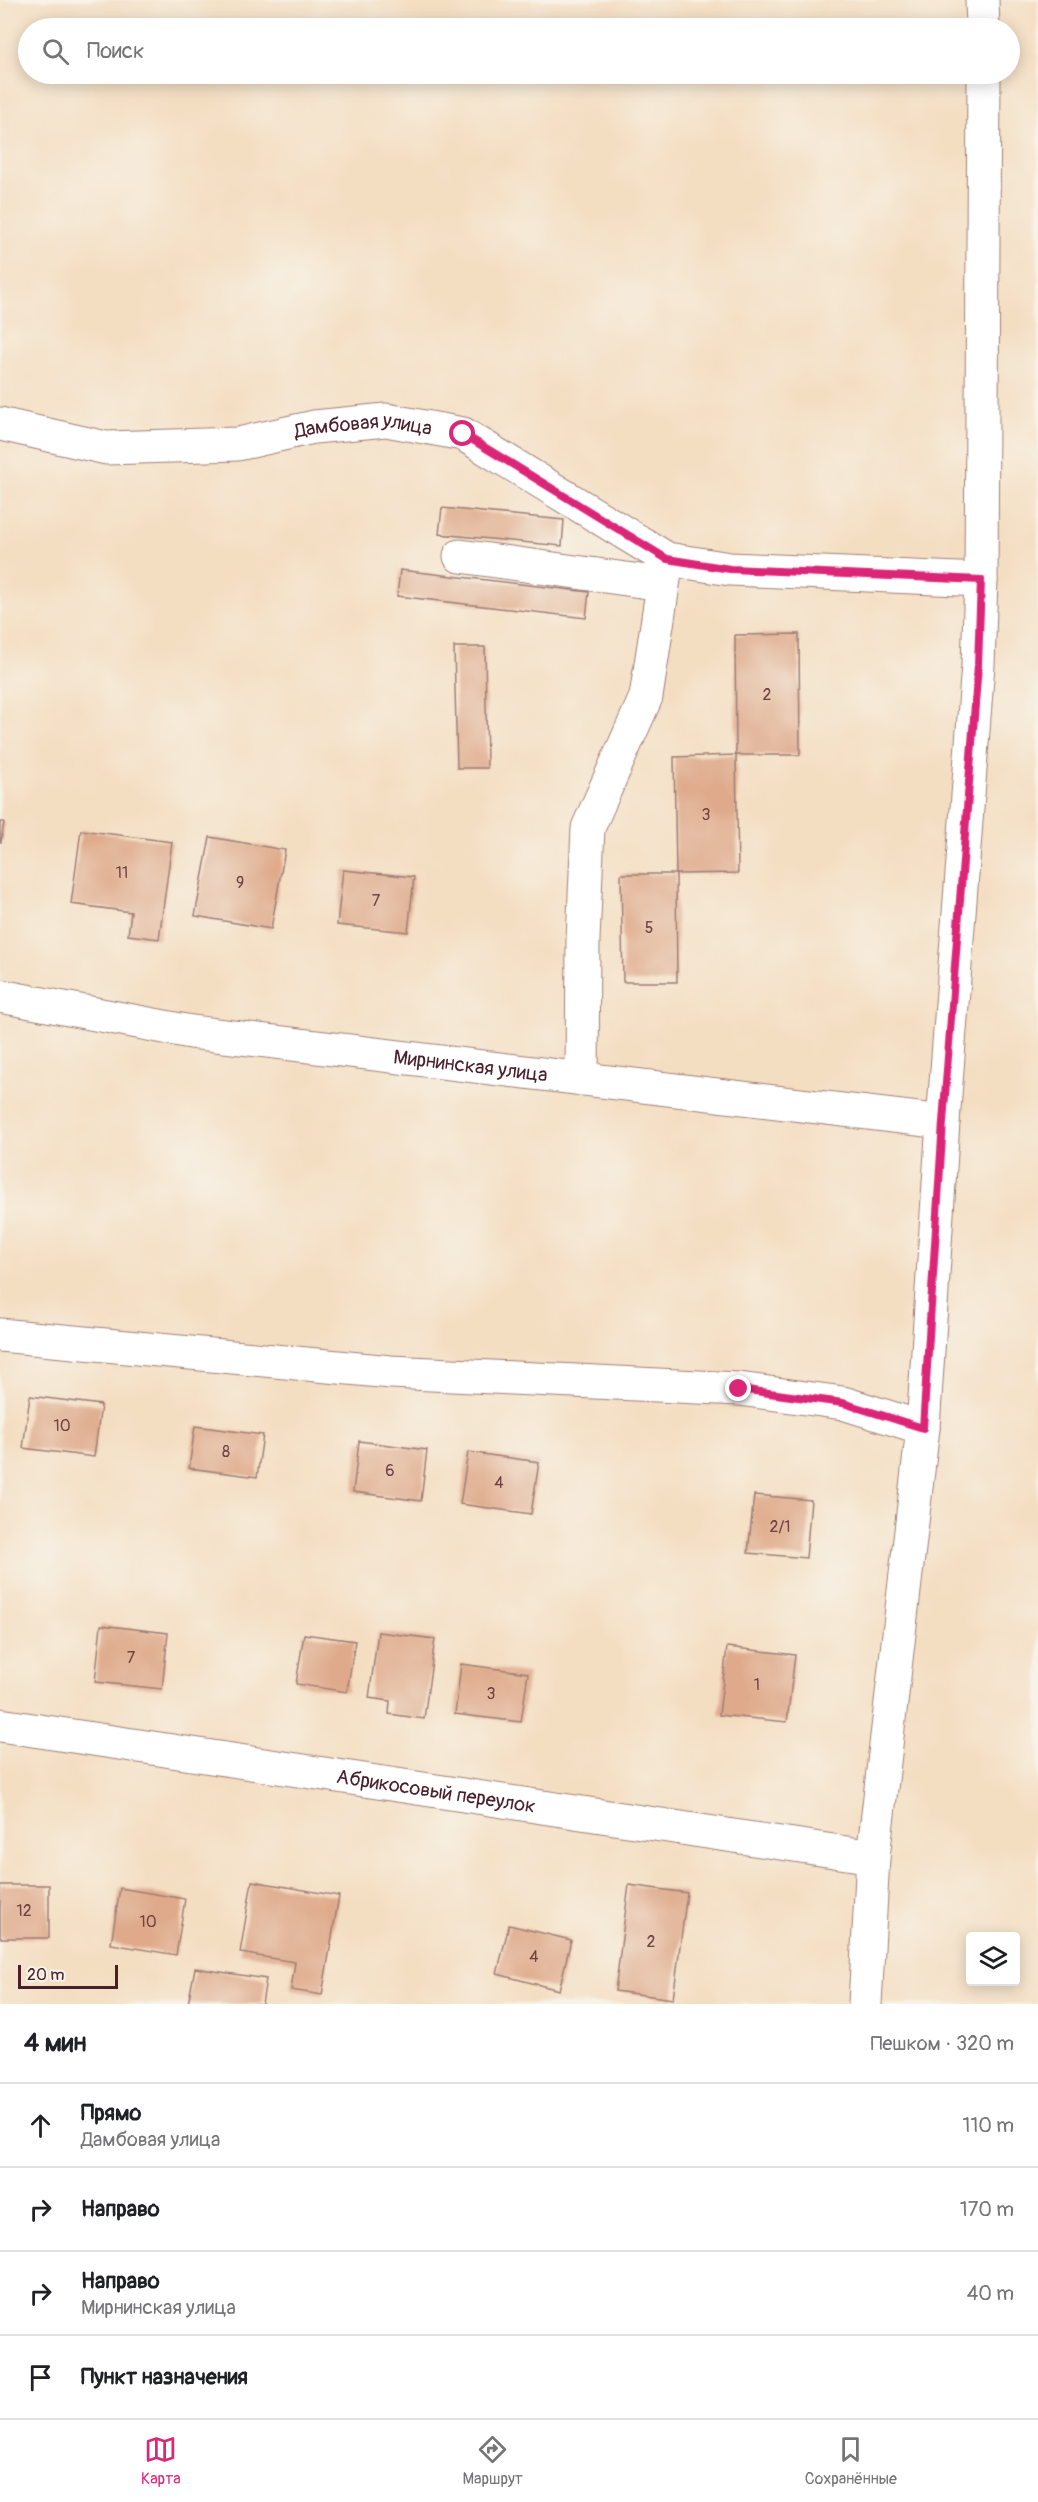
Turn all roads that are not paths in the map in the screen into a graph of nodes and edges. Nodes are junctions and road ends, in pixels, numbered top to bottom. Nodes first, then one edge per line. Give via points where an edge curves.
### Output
1 (982, 0) edge
2 (983, 18) edge
3 (984, 84) edge
4 (0, 424) edge
5 (460, 556) dead end
6 (664, 572) junction
7 (981, 580) junction
8 (0, 996) edge
9 (582, 1079) junction
10 (943, 1122) junction
11 (0, 1335) edge
12 (923, 1428) junction
13 (0, 1725) edge
14 (873, 1857) junction
15 (865, 2004) edge

1 - 2 street
3 - 7 street
4 - 6 street, Дамбовая улица via 106,448 238,444 314,427 386,420 463,434
5 - 6 street
6 - 7 street, Дамбовая улица via 730,569
6 - 9 street via 646,697 588,828
7 - 10 street
8 - 9 street, Мирнинская улица via 191,1032
9 - 10 street, Мирнинская улица
10 - 12 street
11 - 12 street via 391,1372 739,1389 843,1403
12 - 14 street
13 - 14 street, Абрикосовый переулок
14 - 15 street

